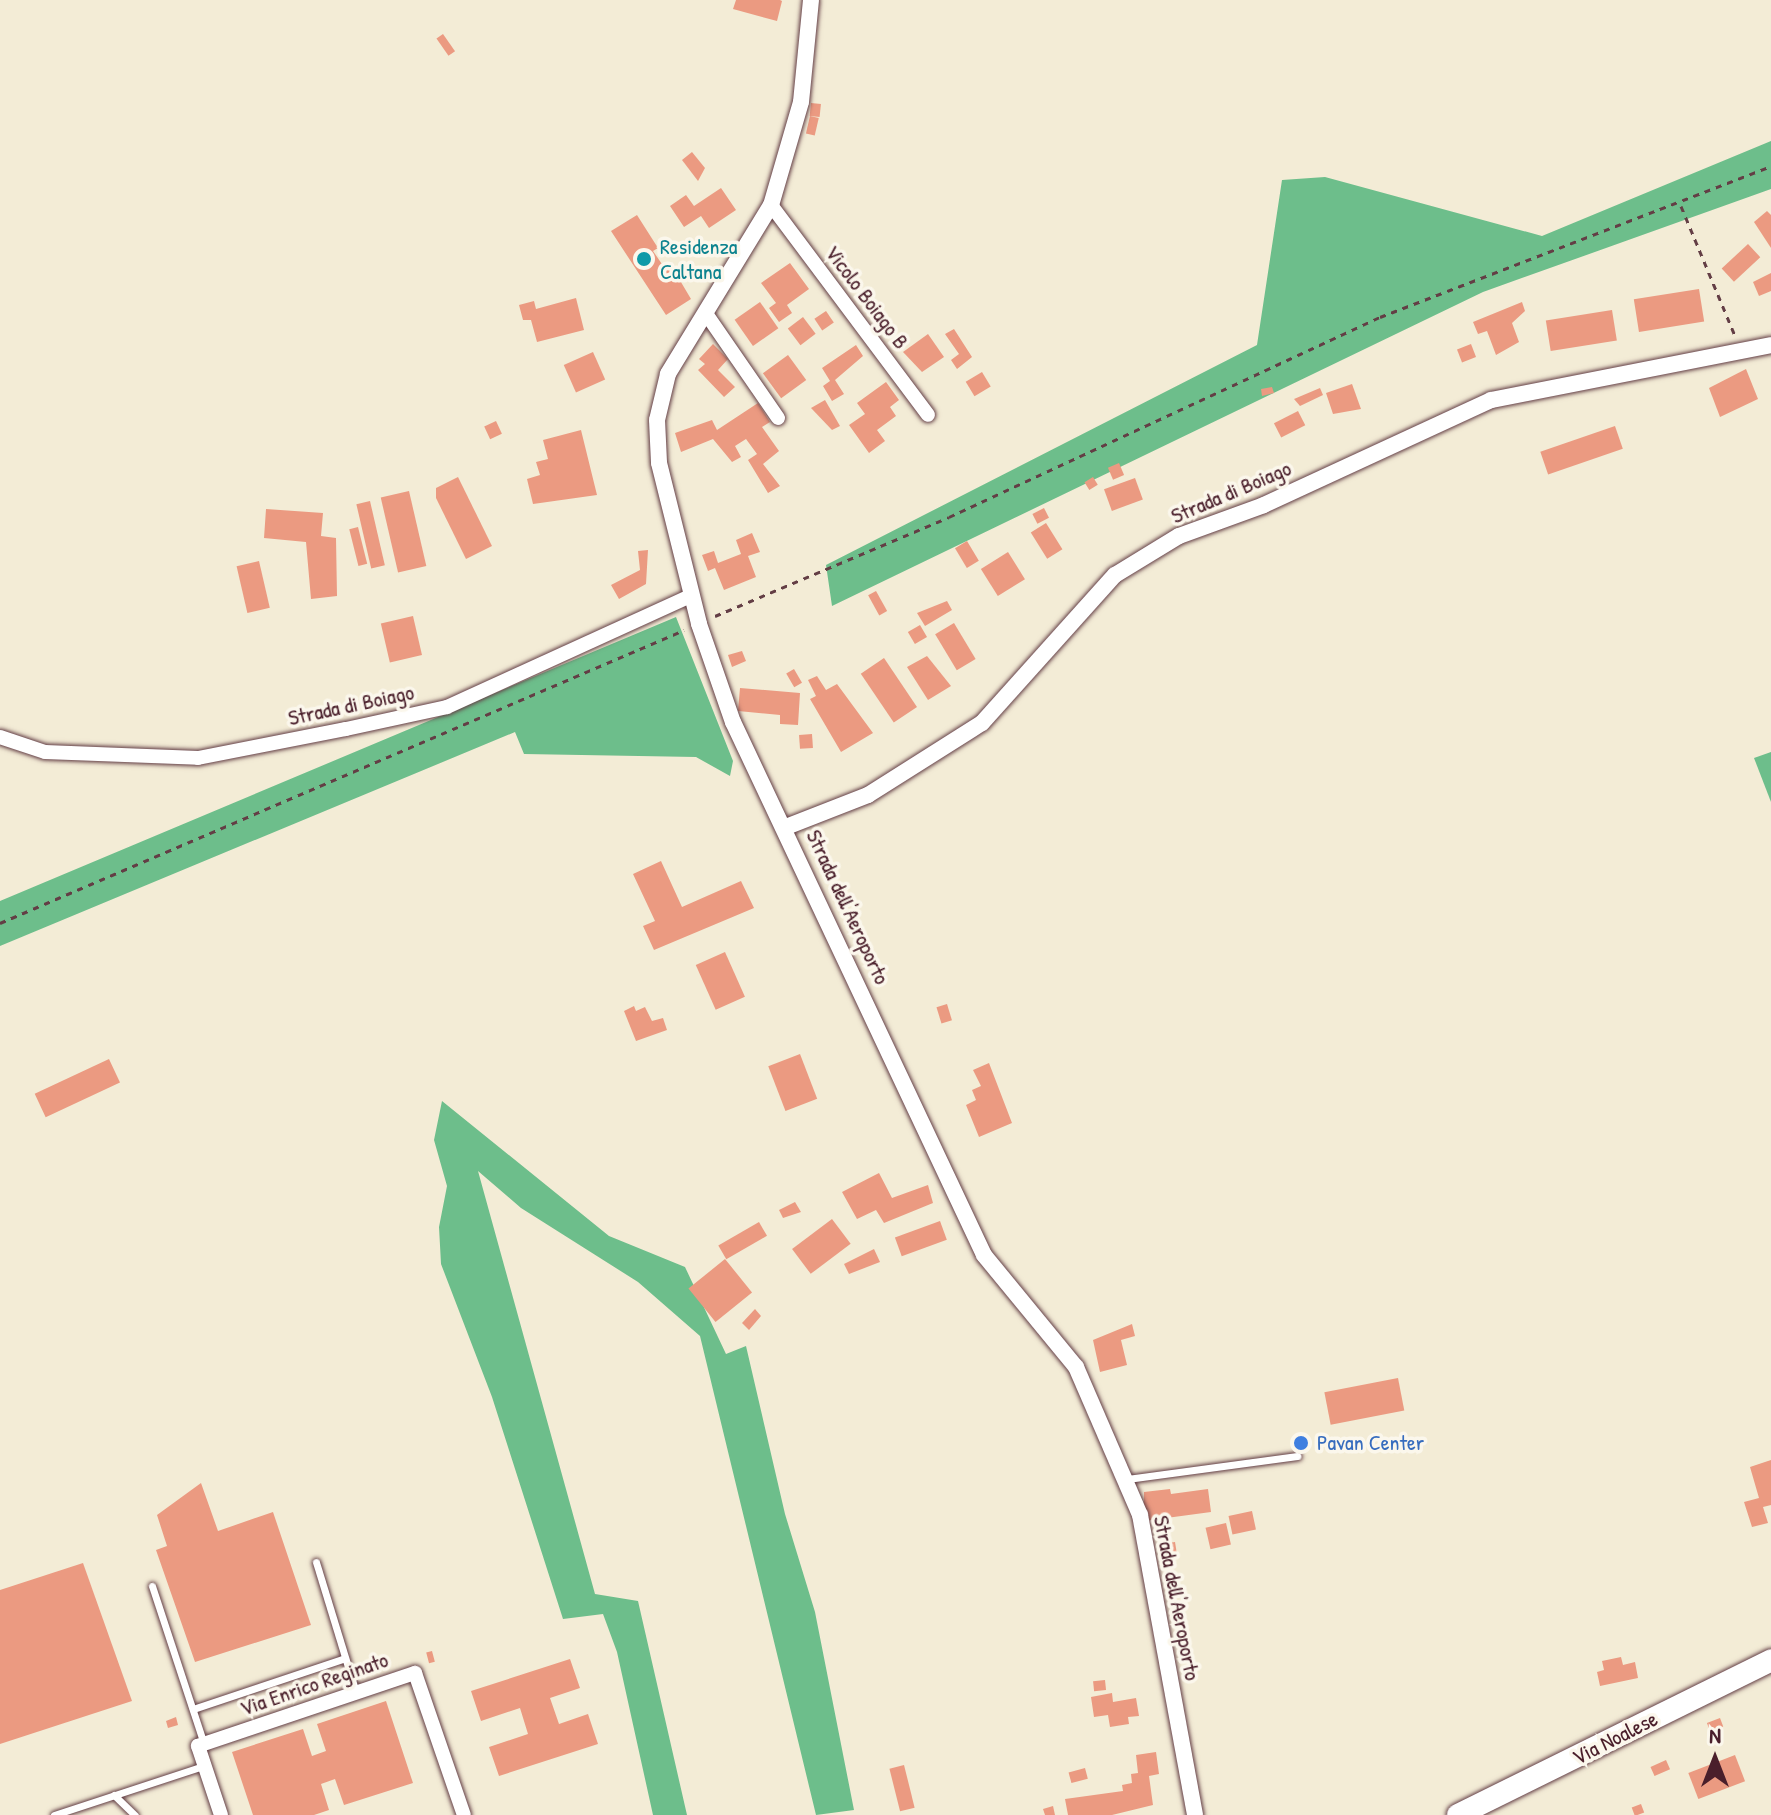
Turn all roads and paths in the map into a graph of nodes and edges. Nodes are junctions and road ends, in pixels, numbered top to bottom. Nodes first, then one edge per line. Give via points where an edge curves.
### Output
1 (811, 0) edge
2 (1771, 166) edge
3 (771, 205) junction
4 (1681, 205) junction
5 (707, 315) junction
6 (1771, 345) edge
7 (1740, 351) junction
8 (928, 415) dead end
9 (778, 418) dead end
10 (691, 596) junction
11 (694, 626) junction
12 (0, 737) edge
13 (786, 827) junction
14 (0, 923) edge
15 (1297, 1456) dead end
16 (1125, 1479) junction
17 (316, 1562) dead end
18 (152, 1586) dead end
19 (345, 1658) junction
20 (1771, 1660) edge
21 (356, 1693) junction
22 (193, 1709) junction
23 (204, 1744) junction
24 (205, 1765) junction
25 (114, 1795) junction
26 (54, 1815) edge
27 (135, 1815) edge
28 (221, 1815) edge
29 (464, 1815) edge
30 (1195, 1815) edge
31 (1458, 1815) edge

1 - 3 street, Strada dell'Aeroporto via 801,102
2 - 4 path
3 - 5 street, Strada dell'Aeroporto
3 - 8 street, Vicolo Boiago B
4 - 7 path via 1727,307
4 - 11 path via 1380,317 949,517
5 - 9 street
5 - 10 street, Strada dell'Aeroporto via 668,374 657,420 659,463
6 - 7 street, Strada di Boiago
7 - 13 street, Strada di Boiago via 1491,400 1264,505 1179,536 1115,575 982,723 868,795
10 - 11 street, Strada dell'Aeroporto
10 - 12 street, Strada di Boiago via 447,707 346,729 198,758 45,752
11 - 13 street, Strada dell'Aeroporto via 733,722
11 - 14 path
13 - 16 street, Strada dell'Aeroporto via 984,1255 1076,1367
15 - 16 lane
16 - 30 street, Strada dell'Aeroporto via 1140,1515
17 - 19 lane
18 - 22 lane
19 - 21 lane
19 - 22 lane
20 - 31 main road, Via Noalese
21 - 23 street, Via Enrico Reginato
21 - 29 street, Via Enrico Reginato via 415,1673
22 - 23 lane
23 - 24 street via 198,1746
24 - 25 lane
24 - 28 street
25 - 26 lane
25 - 27 lane

